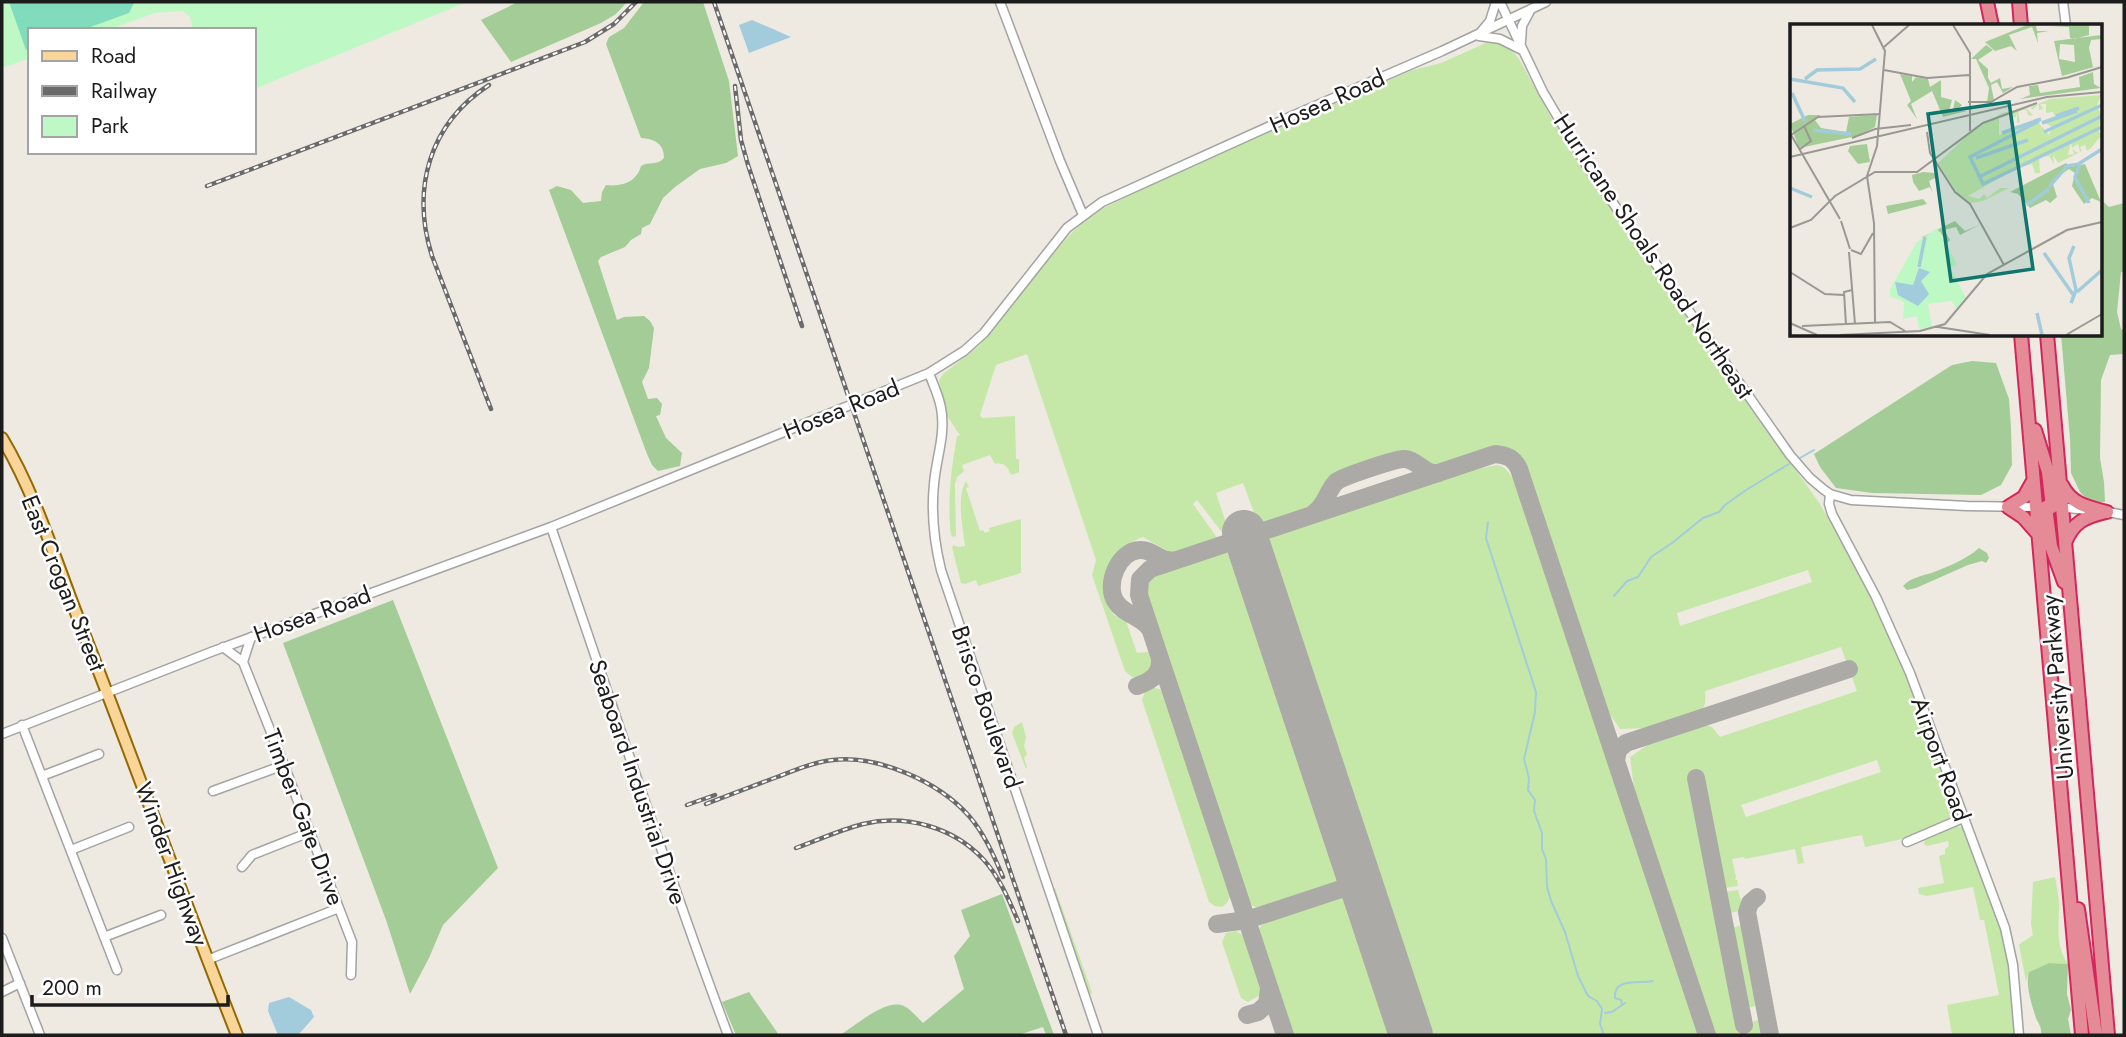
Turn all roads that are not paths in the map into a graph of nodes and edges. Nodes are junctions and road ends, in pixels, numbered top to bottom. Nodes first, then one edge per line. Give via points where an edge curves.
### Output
1 (1000, 2) edge
2 (1498, 2) edge
3 (1546, 2) edge
4 (1989, 2) edge
5 (2019, 2) edge
6 (2063, 2) edge
7 (1531, 9) junction
8 (1508, 20) junction
9 (1992, 24) edge
10 (2021, 24) edge
11 (2066, 24) edge
12 (1478, 35) junction
13 (1522, 49) junction
14 (1083, 215) junction
15 (2021, 336) edge
16 (2047, 336) edge
17 (929, 373) junction
18 (2028, 414) junction
19 (2, 438) edge
20 (2033, 481) junction
21 (2060, 482) junction
22 (1830, 494) junction
23 (2008, 507) junction
24 (2049, 507) junction
25 (2106, 512) junction
26 (2124, 514) edge
27 (551, 527) junction
28 (2038, 535) junction
29 (2065, 544) junction
30 (2070, 599) junction
31 (251, 637) junction
32 (223, 647) junction
33 (243, 662) junction
34 (107, 692) junction
35 (22, 725) junction
36 (2, 734) edge
37 (99, 754) dead end
38 (284, 765) junction
39 (42, 776) junction
40 (213, 792) dead end
41 (1963, 818) junction
42 (129, 827) dead end
43 (310, 832) junction
44 (1908, 842) dead end
45 (71, 850) junction
46 (242, 867) dead end
47 (2067, 872) junction
48 (339, 908) junction
49 (161, 915) dead end
50 (104, 937) junction
51 (2, 938) edge
52 (207, 960) junction
53 (117, 970) dead end
54 (351, 975) dead end
55 (20, 984) junction
56 (2, 992) edge
57 (40, 1035) edge
58 (237, 1035) edge
59 (729, 1035) edge
60 (1098, 1035) edge
61 (2019, 1035) edge
62 (2082, 1035) edge
63 (2096, 1035) edge
64 (2108, 1035) edge

1 - 14 street
2 - 8 street, Hurricane Shoals Road Northeast
2 - 12 street
3 - 7 street, Hosea Road
4 - 9 highway
5 - 10 highway
6 - 11 street
7 - 8 street, Hosea Road
7 - 13 street via 1522,26
8 - 12 street, Hosea Road
8 - 13 street, Hurricane Shoals Road Northeast
12 - 13 street
12 - 14 street, Hosea Road via 1140,184
13 - 22 street, Hurricane Shoals Road Northeast via 1602,189 1790,455
14 - 17 street, Hosea Road via 1053,244 984,333
15 - 18 highway, University Parkway
16 - 21 highway, University Parkway
17 - 27 street, Hosea Road
17 - 60 street, Brisco Boulevard via 942,413 933,500 941,570
18 - 20 highway, University Parkway
18 - 24 highway via 2046,465
19 - 34 main road, East Crogan Street via 15,459
20 - 23 highway via 2026,495
20 - 24 highway, University Parkway
21 - 24 highway, University Parkway
21 - 25 highway via 2074,501
22 - 23 street via 1873,502
22 - 41 street, Airport Road via 1832,514 1910,673
23 - 24 street
23 - 28 highway
24 - 25 street
24 - 28 highway, University Parkway
24 - 29 highway, University Parkway
24 - 30 highway via 2051,546
25 - 26 street
25 - 29 highway via 2079,521
27 - 31 street, Hosea Road
27 - 59 street, Seaboard Industrial Drive
28 - 47 highway, University Parkway
29 - 30 highway, University Parkway
30 - 64 highway, University Parkway
31 - 32 street, Hosea Road
31 - 33 street
32 - 33 street
32 - 34 street, Hosea Road
33 - 38 street, Timber Gate Drive
34 - 35 street, Hosea Road
34 - 52 main road, Winder Highway
35 - 36 street, Hosea Road
35 - 39 street
37 - 39 street
38 - 40 street
38 - 43 street, Timber Gate Drive
39 - 45 street
41 - 44 street
41 - 61 street, Airport Road via 2005,928
42 - 45 street
43 - 46 street via 252,855
43 - 48 street, Timber Gate Drive
45 - 50 street
47 - 62 highway, University Parkway
47 - 63 highway via 2081,924
48 - 52 street
48 - 54 street, Timber Gate Drive via 352,942
49 - 50 street
50 - 53 street
51 - 55 street
52 - 58 main road, Winder Highway
55 - 56 street
55 - 57 street

